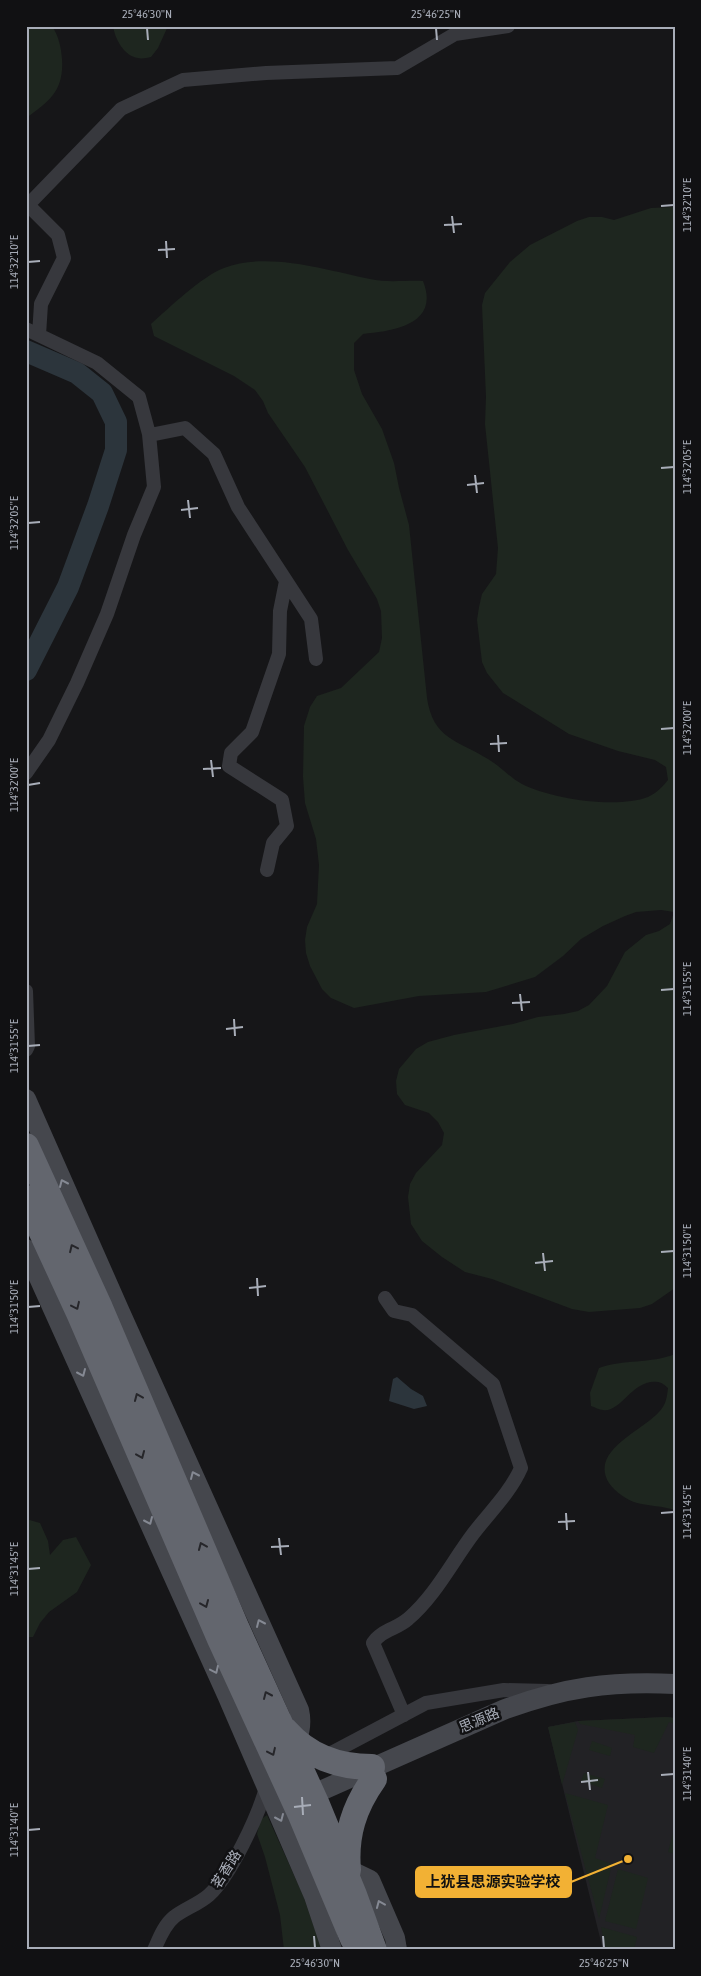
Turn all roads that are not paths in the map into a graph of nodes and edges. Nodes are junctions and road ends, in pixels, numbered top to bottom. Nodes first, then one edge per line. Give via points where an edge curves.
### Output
1 (508, 26) edge
2 (27, 206) edge
3 (26, 329) edge
4 (39, 335) junction
5 (150, 435) junction
6 (286, 581) junction
7 (316, 659) dead end
8 (26, 773) edge
9 (267, 870) dead end
10 (26, 990) edge
11 (26, 1050) edge
12 (26, 1099) edge
13 (26, 1146) edge
14 (26, 1198) edge
15 (26, 1249) edge
16 (385, 1298) dead end
17 (675, 1684) edge
18 (559, 1692) junction
19 (675, 1696) edge
20 (404, 1715) junction
21 (289, 1738) junction
22 (322, 1758) junction
23 (373, 1773) junction
24 (275, 1783) junction
25 (306, 1804) junction
26 (345, 1868) junction
27 (154, 1950) edge
28 (332, 1950) edge
29 (356, 1950) edge
30 (374, 1950) edge
31 (397, 1950) edge

1 - 2 street via 455,34 397,68 183,80 121,109
2 - 4 street via 58,235 64,258 41,304
3 - 4 street
4 - 5 street via 97,363 138,397
5 - 6 street via 185,428 214,454 238,507
5 - 8 street via 154,487 107,614 77,683 49,740
6 - 7 street via 311,619
6 - 9 street via 280,611 279,654 252,732 231,753 229,766 282,800 288,826 273,843
10 - 11 street
21 -> 12 street via 301,1720 299,1710
21 -> 13 highway via 233,1620 100,1308
14 -> 24 highway via 80,1314 220,1638
15 -> 24 street via 227,1695
16 - 20 street via 394,1310 412,1315 493,1384 521,1468 437,1586 407,1620 377,1636 373,1643
17 - 18 street, 思源路 via 609,1683
18 - 20 street via 504,1690 426,1704
18 - 23 street, 思源路 via 503,1710
19 - 23 street, 思源路 via 610,1695 540,1709
20 - 22 street
21 - 22 highway
21 - 25 highway
22 - 23 highway
23 - 25 street, 思源路
23 - 26 highway via 352,1818
24 - 25 highway
24 - 27 street, 茗香路 via 225,1877 209,1895 173,1918 164,1928
24 -> 28 street
25 - 26 highway
25 - 29 highway
26 - 30 highway
31 -> 26 street via 370,1880

